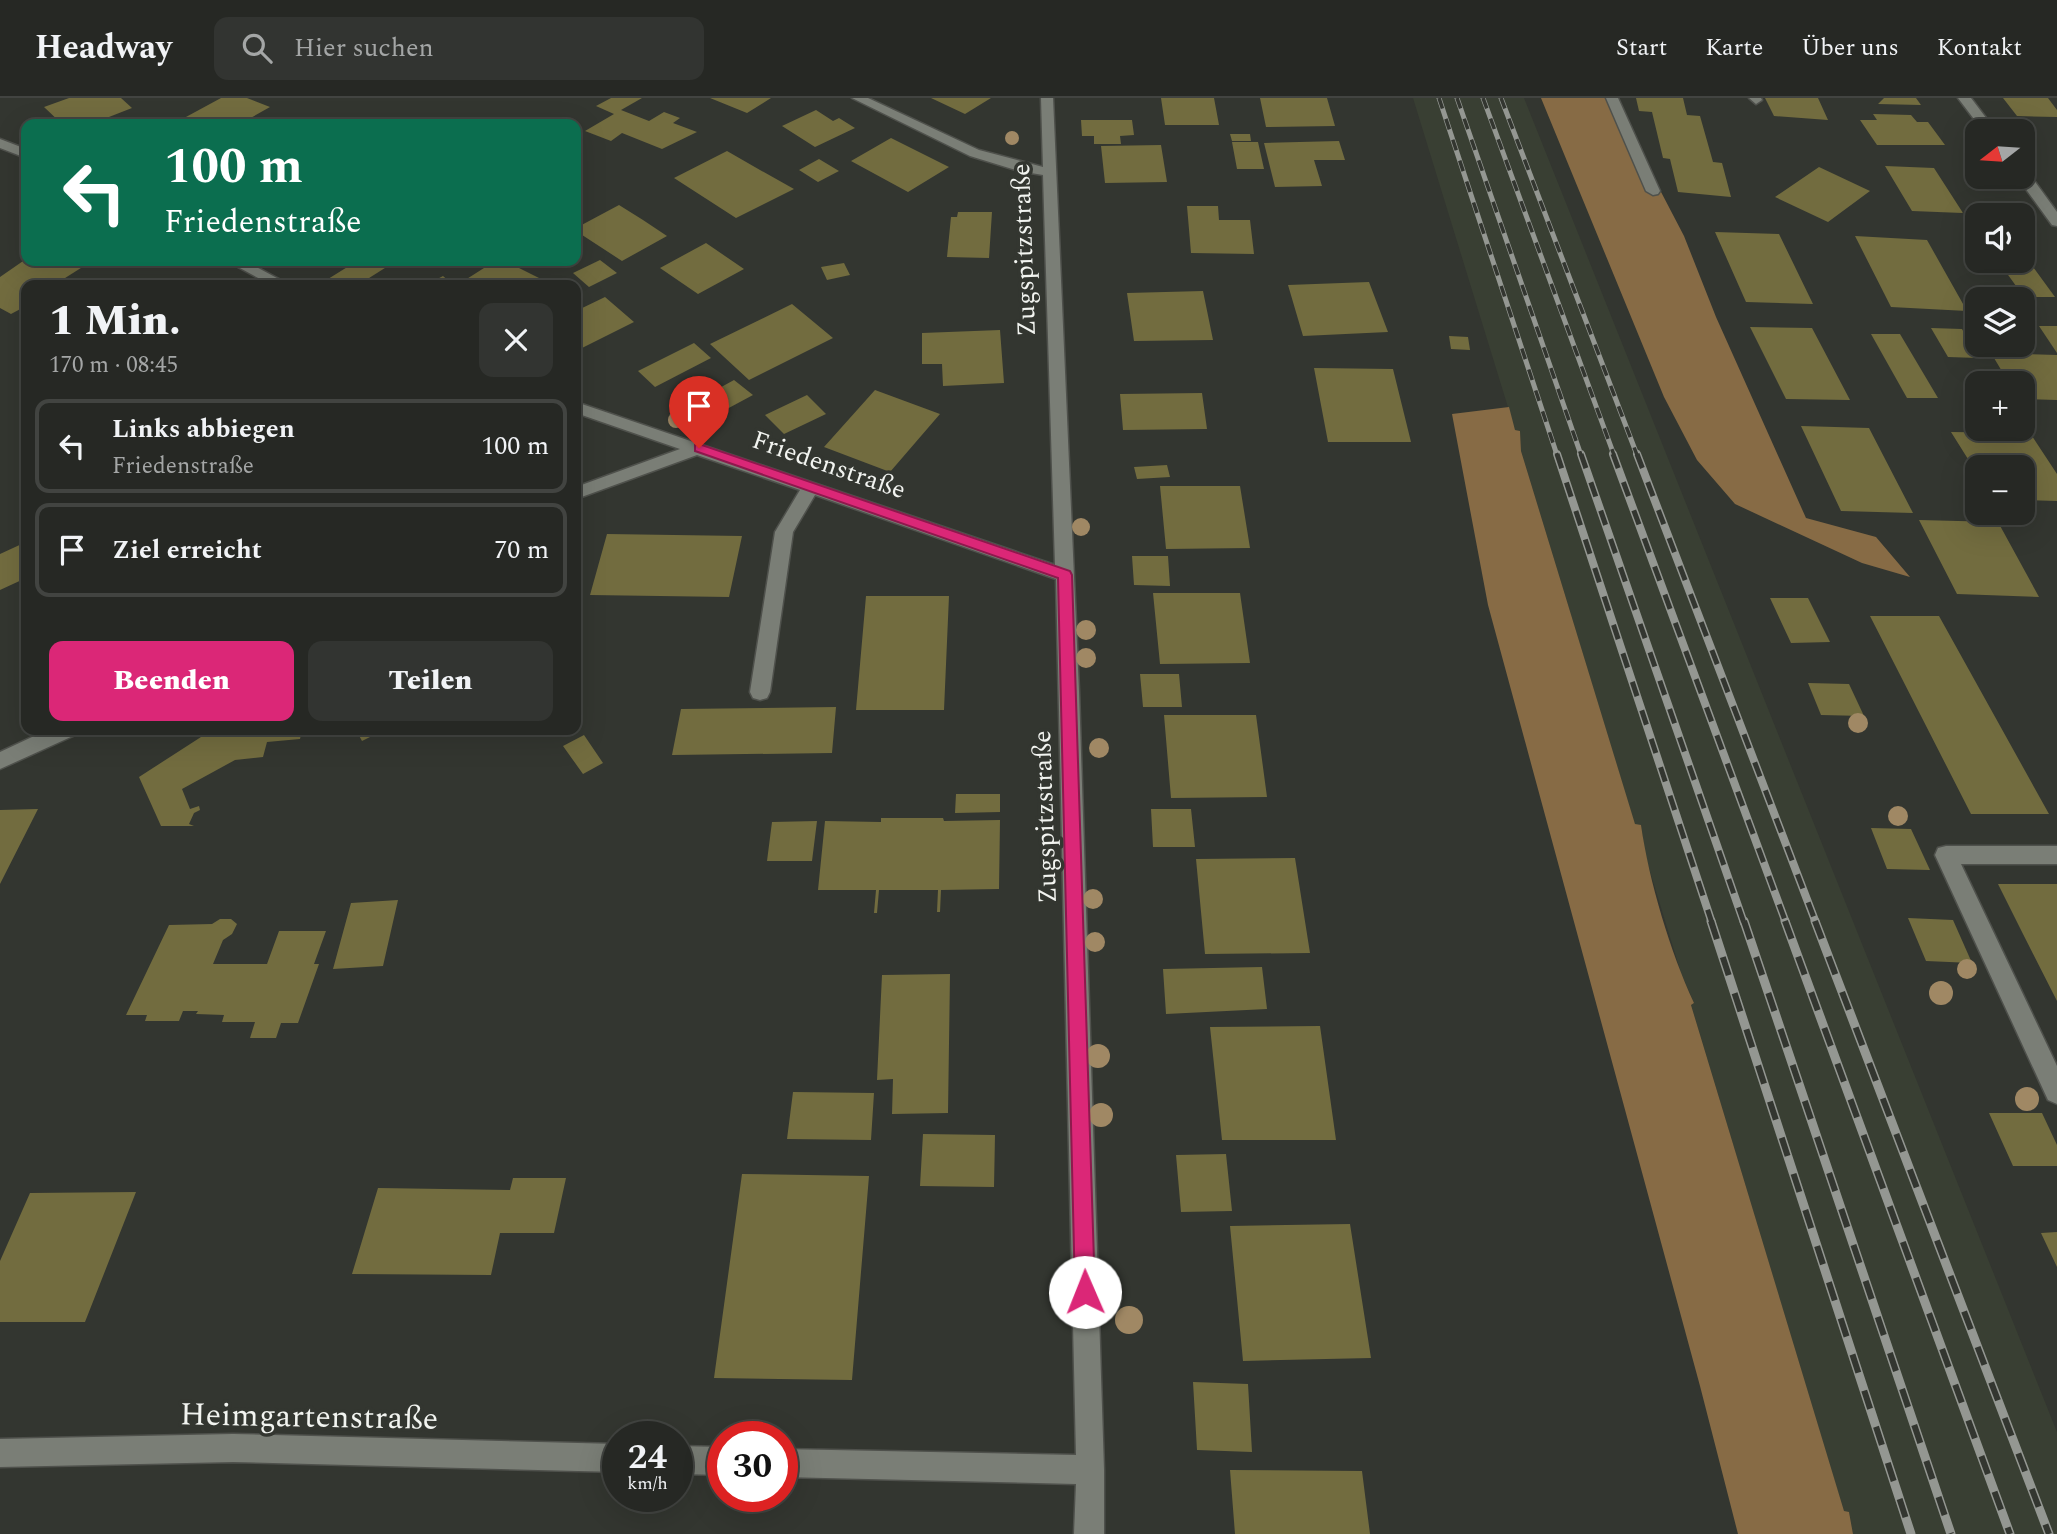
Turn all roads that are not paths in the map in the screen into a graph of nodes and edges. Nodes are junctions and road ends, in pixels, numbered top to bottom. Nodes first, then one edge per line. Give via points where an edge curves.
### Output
1 (858, 98) edge
2 (1046, 98) edge
3 (1612, 98) edge
4 (1964, 98) edge
5 (1981, 119) edge
6 (0, 143) edge
7 (21, 153) edge
8 (1048, 172) junction
9 (2033, 189) edge
10 (1653, 191) dead end
11 (2057, 222) edge
12 (244, 266) edge
13 (272, 280) edge
14 (581, 409) edge
15 (699, 448) junction
16 (811, 487) junction
17 (581, 491) edge
18 (1065, 575) junction
19 (760, 692) dead end
20 (55, 735) edge
21 (0, 761) edge
22 (2057, 855) edge
23 (2057, 1092) edge
24 (0, 1453) edge
25 (602, 1458) edge
26 (798, 1463) edge
27 (1090, 1470) junction
28 (1089, 1534) edge

1 - 8 street via 957,145 1022,170
2 - 8 street, Zugspitzstraße
3 - 10 street
4 - 5 street
6 - 7 street
8 - 18 street, Zugspitzstraße
9 - 11 street
12 - 13 street
14 - 15 street, Friedenstraße
15 - 16 street, Friedenstraße
15 - 17 street
16 - 18 street, Friedenstraße
16 - 19 street via 784,531
18 - 27 street, Zugspitzstraße
20 - 21 street
22 - 23 street via 1946,855
24 - 25 street, Heimgartenstraße via 233,1448
26 - 27 street
27 - 28 street, Zugspitzstraße

